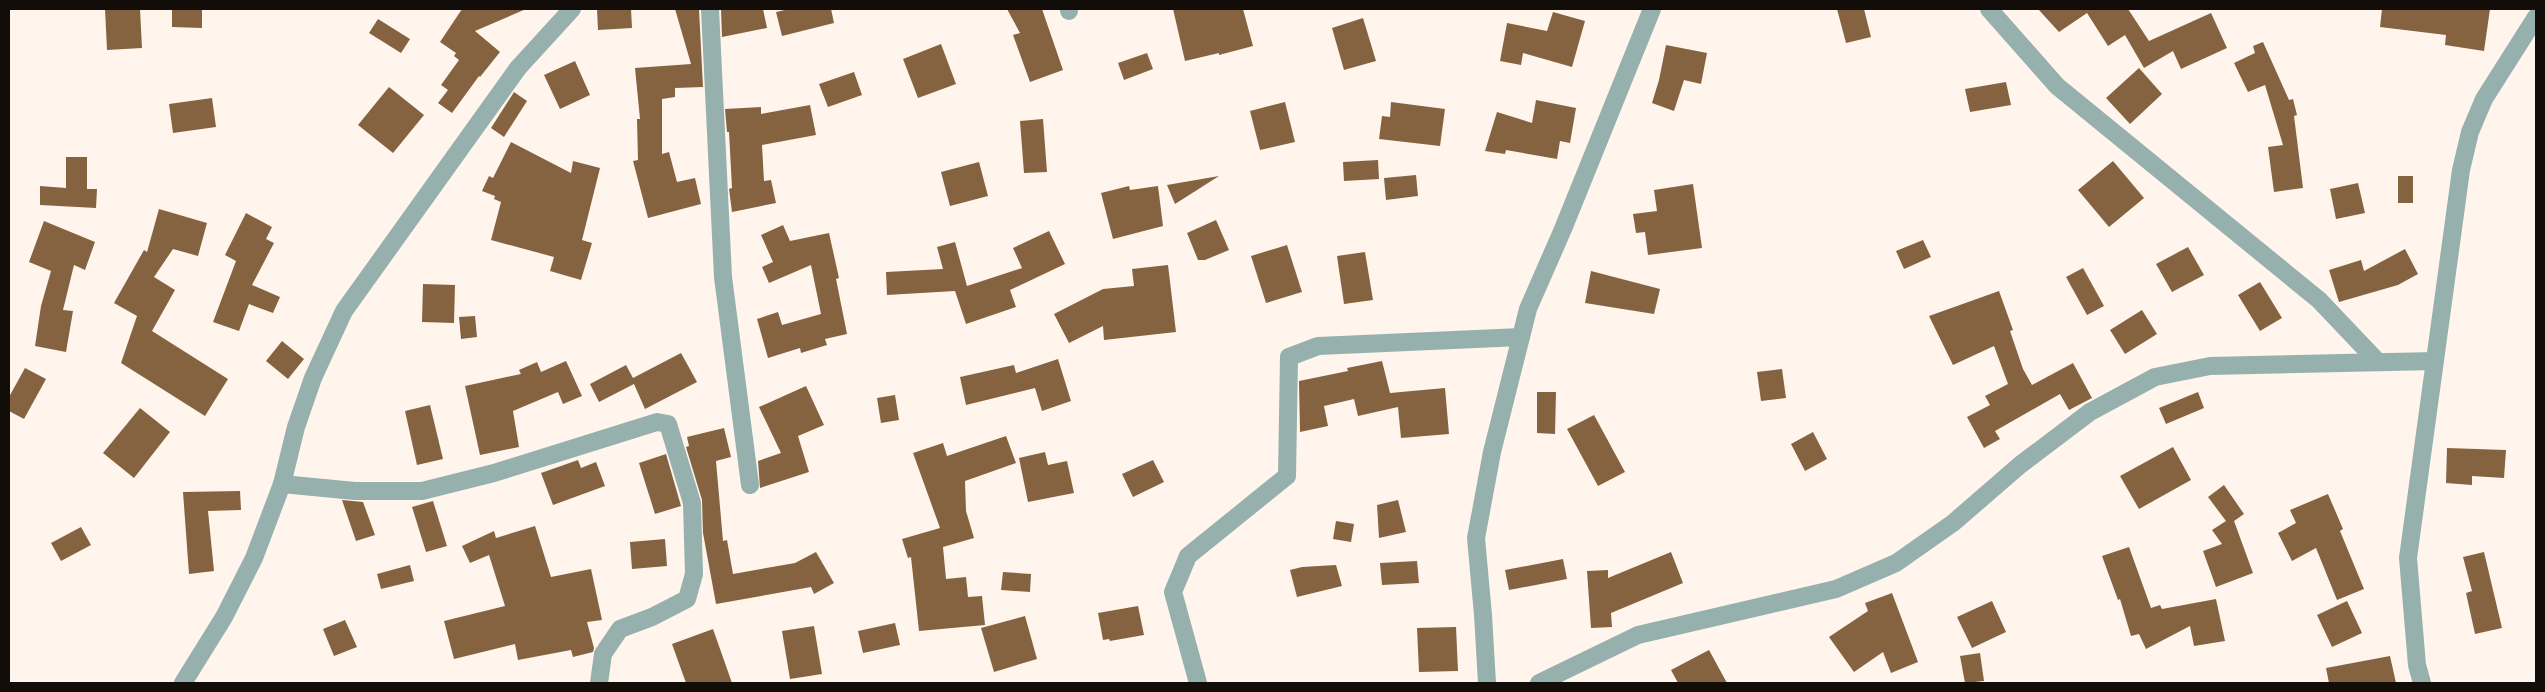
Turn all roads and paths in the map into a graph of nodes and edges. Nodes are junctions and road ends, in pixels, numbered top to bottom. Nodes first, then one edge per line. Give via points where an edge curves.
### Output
1 (572, 9) edge
2 (710, 9) edge
3 (1652, 9) edge
4 (1989, 9) edge
5 (2536, 17) edge
6 (1521, 337) junction
7 (2435, 361) junction
8 (2378, 362) junction
9 (282, 484) junction
10 (750, 485) dead end
11 (183, 683) edge
12 (599, 683) edge
13 (1198, 683) edge
14 (1487, 683) edge
15 (1539, 683) edge
16 (2422, 683) edge

1 - 9 street via 518,68 344,311 313,378 296,427
2 - 10 street via 723,277
3 - 6 street via 1528,309
4 - 8 street via 2057,86 2319,300
5 - 7 street via 2484,99 2470,132 2461,170
6 - 13 street via 1318,346 1289,357 1288,476 1188,556 1173,592
6 - 14 street via 1492,452 1476,538
7 - 8 street
7 - 16 street via 2408,558 2417,665
8 - 15 street via 2210,366 2155,377 2090,412 2020,465 1953,523 1896,563 1836,589 1638,635
9 - 11 street via 254,558 224,617
9 - 12 street via 355,491 422,491 494,473 657,422 668,424 692,503 694,574 687,599 620,629 603,654

